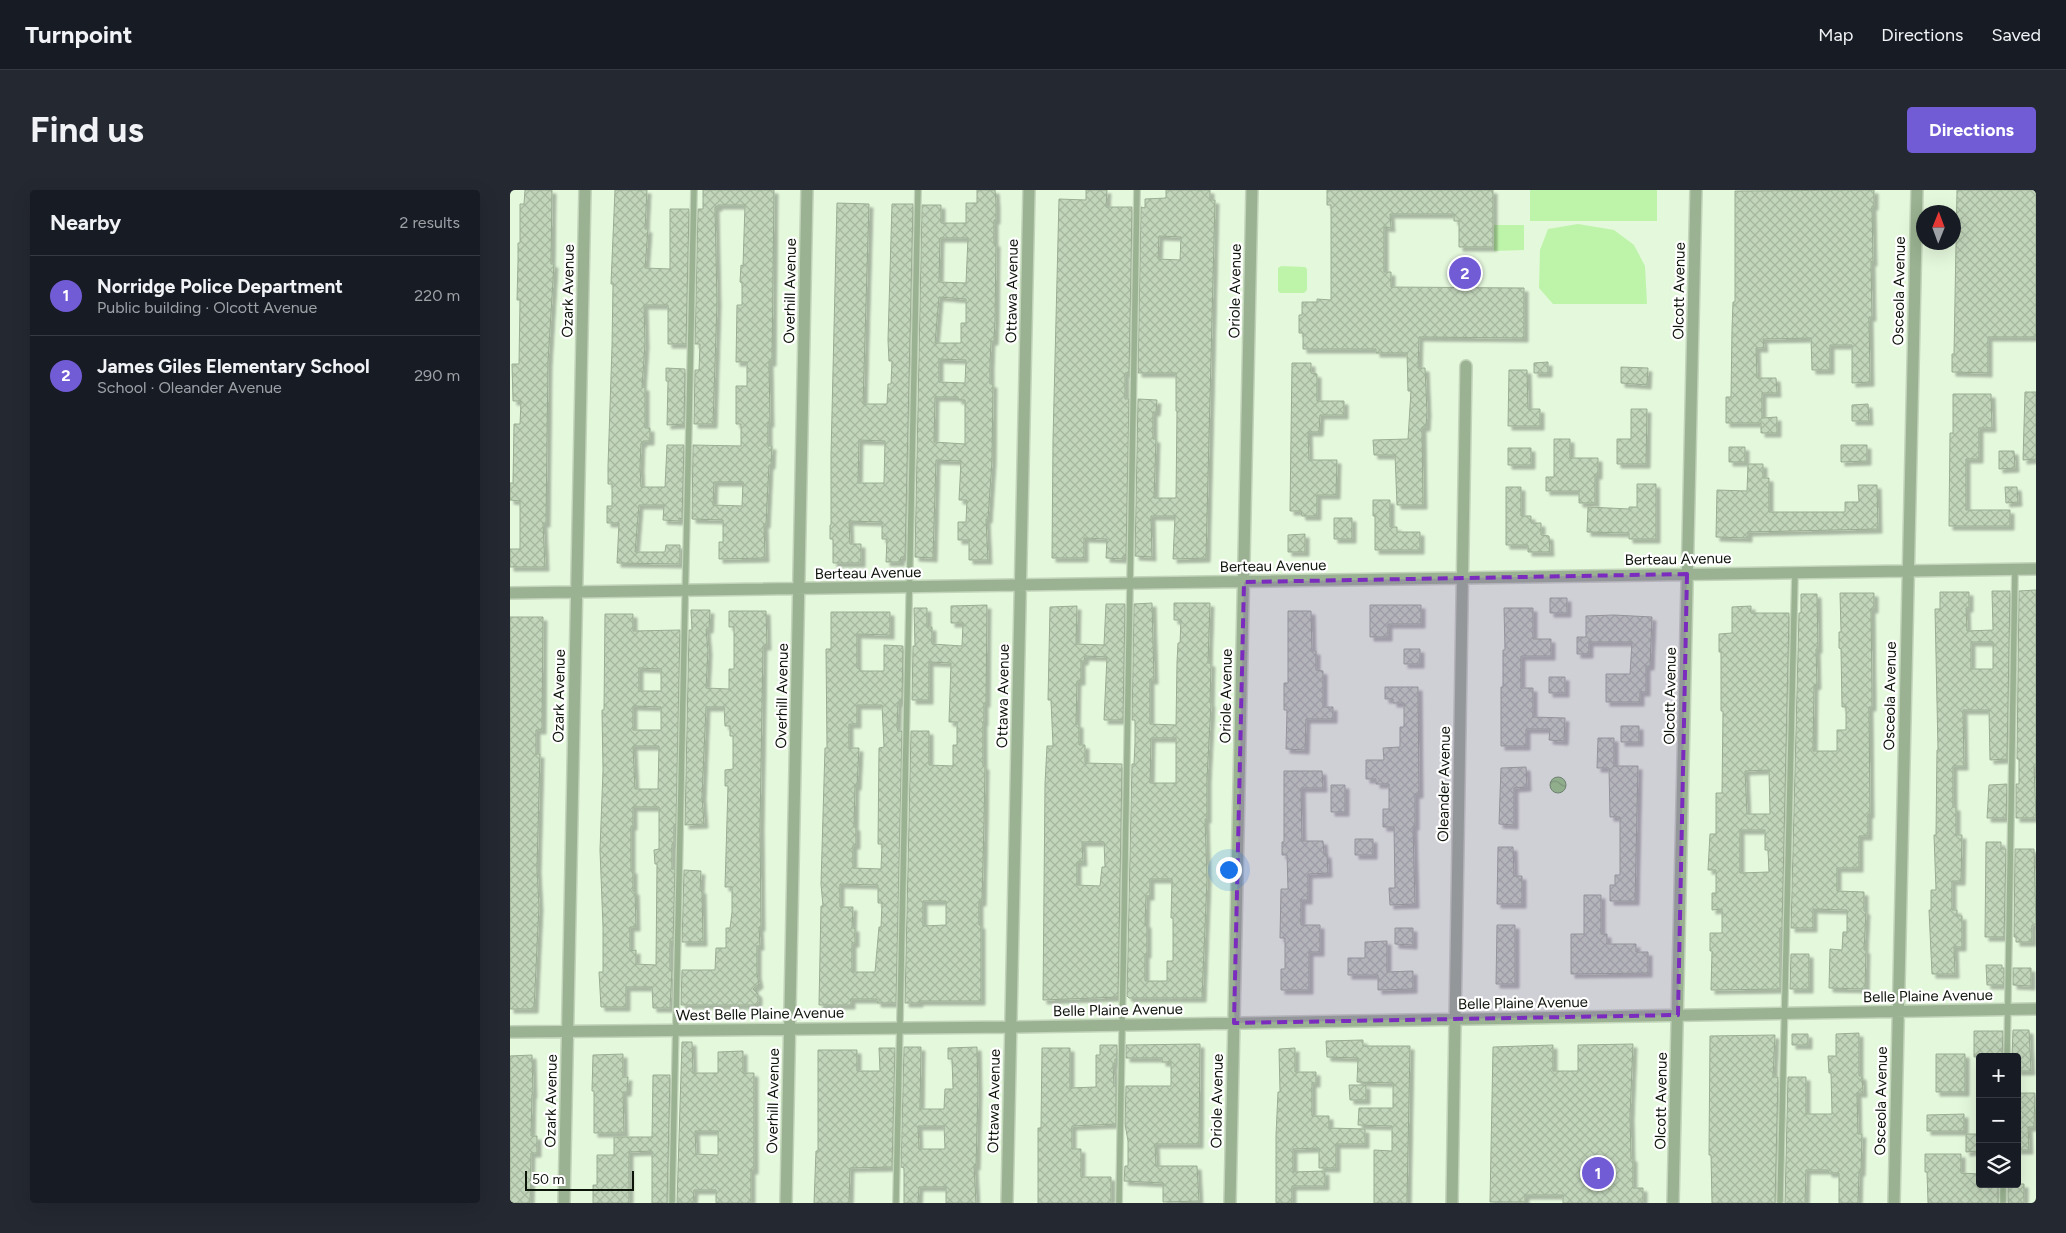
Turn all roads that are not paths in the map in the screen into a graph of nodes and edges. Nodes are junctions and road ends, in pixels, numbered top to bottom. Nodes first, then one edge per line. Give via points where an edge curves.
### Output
1 (585, 190) edge
2 (694, 190) edge
3 (807, 190) edge
4 (918, 190) edge
5 (1029, 190) edge
6 (1137, 190) edge
7 (1252, 190) edge
8 (1696, 190) edge
9 (1917, 190) edge
10 (1466, 366) dead end
11 (2016, 569) junction
12 (2036, 569) edge
13 (1908, 571) junction
14 (1795, 572) junction
15 (1687, 574) junction
16 (1462, 578) junction
17 (1244, 582) junction
18 (1130, 583) junction
19 (1020, 585) junction
20 (909, 587) junction
21 (799, 589) junction
22 (686, 590) junction
23 (576, 592) junction
24 (510, 593) edge
25 (2008, 1009) junction
26 (2036, 1009) edge
27 (1898, 1012) junction
28 (1786, 1013) junction
29 (1678, 1015) junction
30 (1455, 1019) junction
31 (1234, 1023) junction
32 (1122, 1025) junction
33 (1011, 1027) junction
34 (900, 1028) junction
35 (790, 1029) junction
36 (676, 1030) junction
37 (510, 1032) edge
38 (567, 1032) junction
39 (2007, 1053) edge
40 (2003, 1188) edge
41 (564, 1203) edge
42 (672, 1203) edge
43 (786, 1203) edge
44 (896, 1203) edge
45 (1007, 1203) edge
46 (1118, 1203) edge
47 (1230, 1203) edge
48 (1452, 1203) edge
49 (1673, 1203) edge
50 (1780, 1203) edge
51 (1894, 1203) edge
52 (2003, 1203) edge

1 - 23 street, Ozark Avenue
2 - 22 lane
3 - 21 street, Overhill Avenue
4 - 20 lane
5 - 19 street, Ottawa Avenue
6 - 18 lane
7 - 17 street, Oriole Avenue
8 - 15 street, Olcott Avenue
9 - 13 street, Osceola Avenue
10 - 16 street, Oleander Avenue
11 - 12 street, Berteau Avenue
11 - 13 street, Berteau Avenue
11 - 25 lane
13 - 14 street, Berteau Avenue
13 - 27 street, Osceola Avenue
14 - 15 street, Berteau Avenue
14 - 28 lane
15 - 16 street, Berteau Avenue
15 - 29 street, Olcott Avenue
16 - 17 street, Berteau Avenue
16 - 30 street, Oleander Avenue
17 - 18 street, Berteau Avenue
17 - 31 street, Oriole Avenue
18 - 19 street, Berteau Avenue
18 - 32 lane
19 - 20 street, Berteau Avenue
19 - 33 street, Ottawa Avenue
20 - 21 street, Berteau Avenue
20 - 34 lane
21 - 22 street, Berteau Avenue
21 - 35 street, Overhill Avenue
22 - 23 street, Berteau Avenue
22 - 36 lane
23 - 24 street, Berteau Avenue
23 - 38 street, Ozark Avenue
25 - 26 street, Belle Plaine Avenue
25 - 27 street, Belle Plaine Avenue
25 - 39 lane
27 - 28 street, Belle Plaine Avenue
27 - 51 street, Osceola Avenue
28 - 29 street, Belle Plaine Avenue
28 - 50 lane
29 - 30 street, Belle Plaine Avenue
29 - 49 street, Olcott Avenue
30 - 31 street, Belle Plaine Avenue
30 - 48 street, Oleander Avenue
31 - 32 street, Belle Plaine Avenue
31 - 47 street, Oriole Avenue
32 - 33 street, Belle Plaine Avenue
32 - 46 lane
33 - 34 street, West Belle Plaine Avenue
33 - 45 street, Ottawa Avenue
34 - 35 street, West Belle Plaine Avenue
34 - 44 lane
35 - 36 street, West Belle Plaine Avenue
35 - 43 street, Overhill Avenue
36 - 38 street, West Belle Plaine Avenue
36 - 42 lane
37 - 38 street, West Belle Plaine Avenue
38 - 41 street, Ozark Avenue
40 - 52 lane

